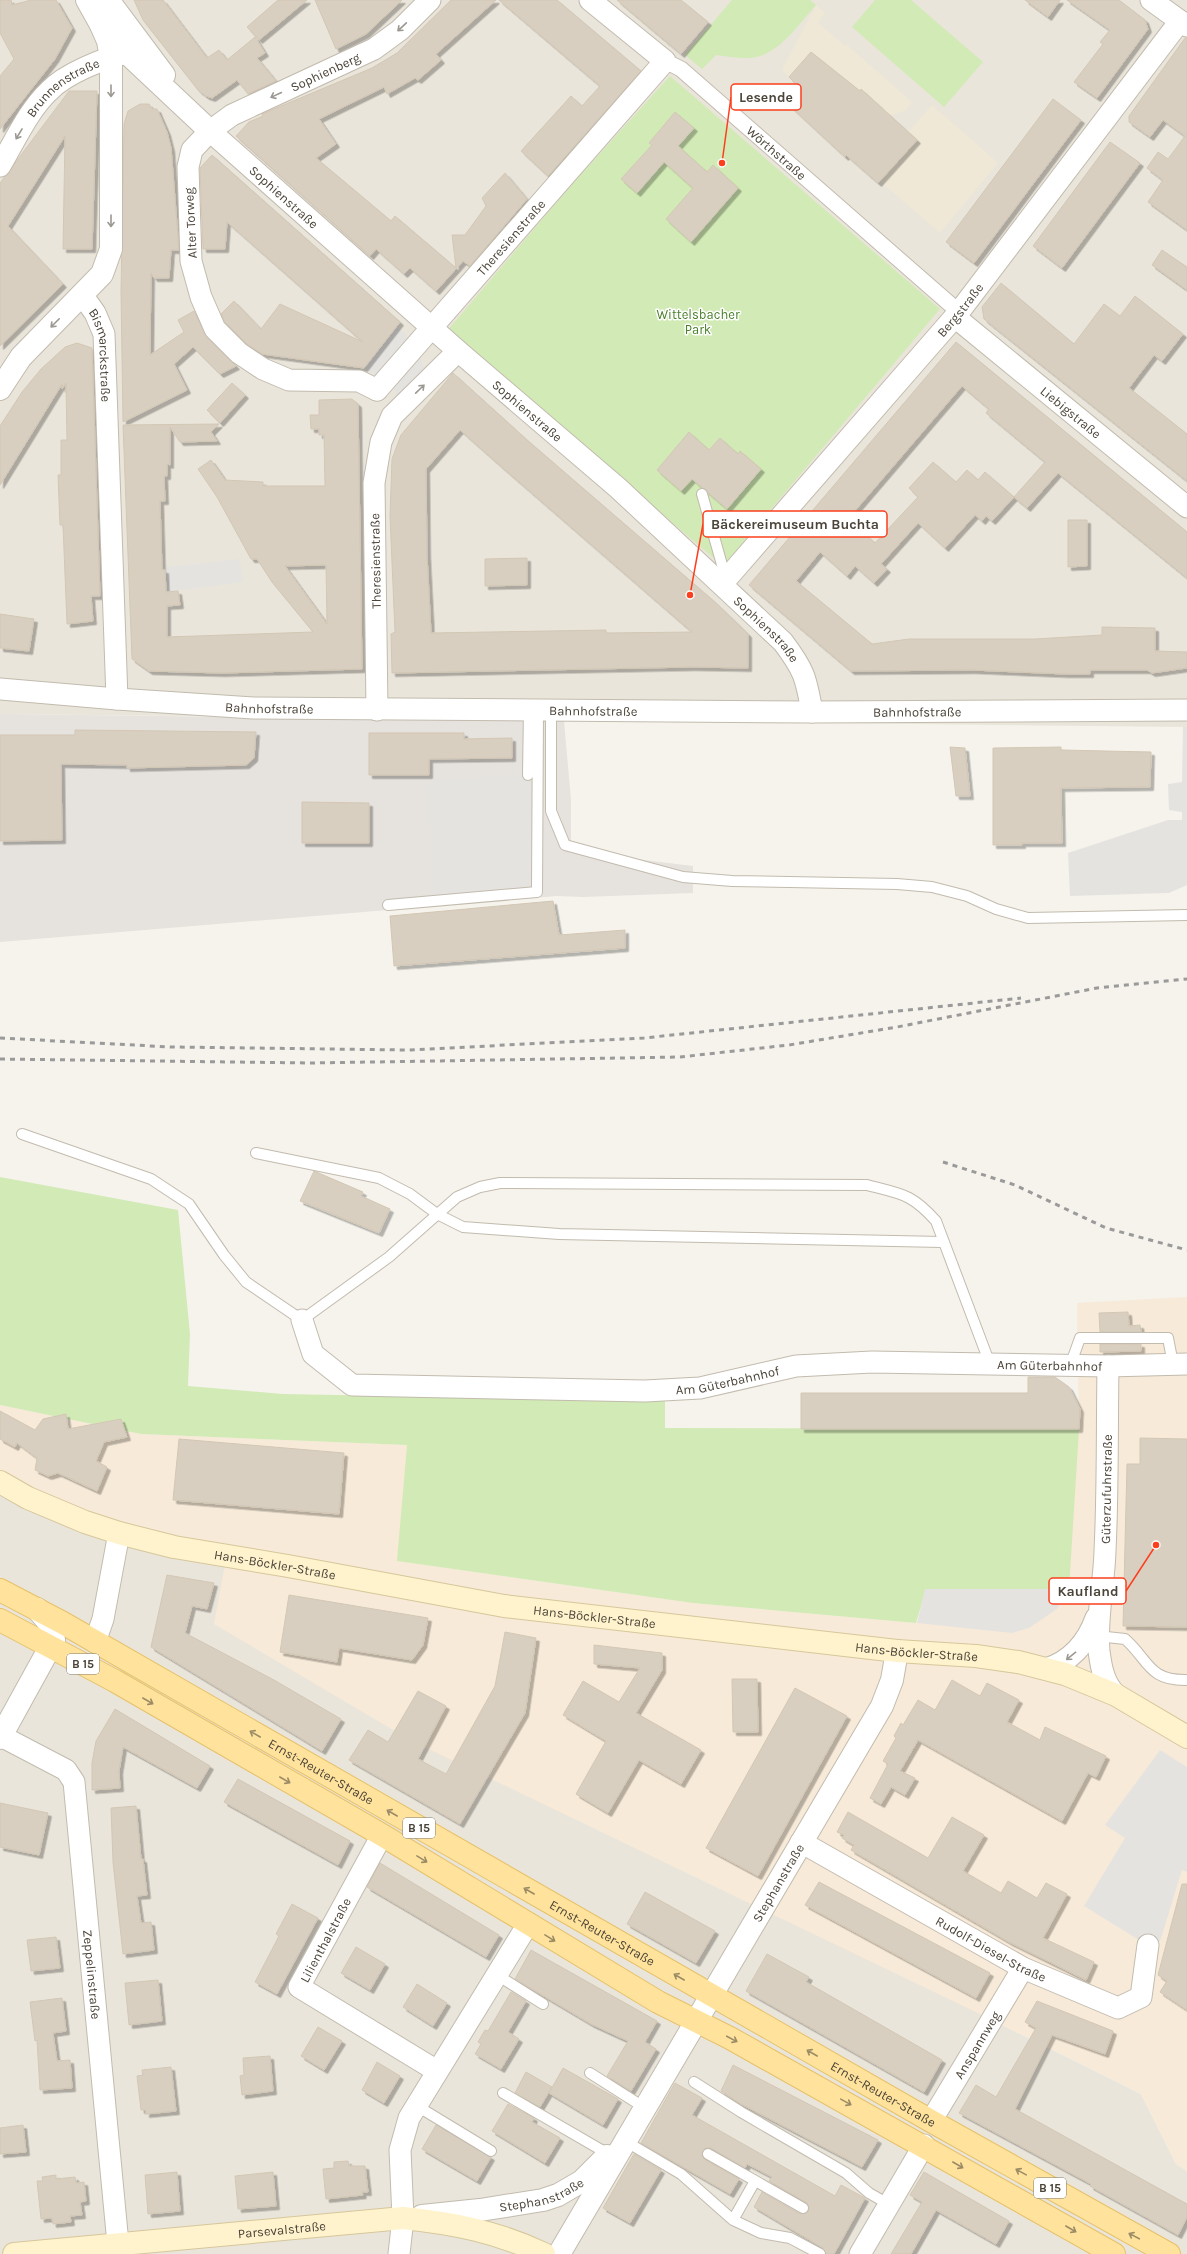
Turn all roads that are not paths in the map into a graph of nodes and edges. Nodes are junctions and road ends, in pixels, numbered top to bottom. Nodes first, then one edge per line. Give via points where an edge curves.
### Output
1 (87, 0) edge
2 (430, 0) edge
3 (590, 0) edge
4 (1151, 0) edge
5 (110, 10) edge
6 (1183, 23) edge
7 (118, 55) junction
8 (153, 60) junction
9 (665, 62) junction
10 (210, 131) junction
11 (0, 166) edge
12 (83, 296) junction
13 (957, 314) junction
14 (433, 328) junction
15 (458, 351) junction
16 (0, 389) edge
17 (377, 390) junction
18 (392, 416) junction
19 (702, 494) dead end
20 (1187, 507) edge
21 (724, 582) junction
22 (0, 689) edge
23 (117, 699) junction
24 (377, 710) junction
25 (539, 710) junction
26 (1187, 710) edge
27 (812, 712) junction
28 (528, 775) dead end
29 (388, 905) dead end
30 (1187, 915) edge
31 (22, 1134) dead end
32 (256, 1153) dead end
33 (437, 1214) junction
34 (942, 1242) junction
35 (302, 1320) junction
36 (990, 1364) junction
37 (1180, 1364) edge
38 (1070, 1366) junction
39 (1108, 1366) junction
40 (0, 1482) edge
41 (119, 1533) junction
42 (0, 1590) edge
43 (36, 1609) junction
44 (0, 1620) edge
45 (1094, 1636) junction
46 (95, 1642) junction
47 (51, 1647) junction
48 (897, 1651) junction
49 (1046, 1669) junction
50 (1185, 1681) edge
51 (1116, 1695) junction
52 (0, 1737) edge
53 (1187, 1737) edge
54 (382, 1835) junction
55 (801, 1842) junction
56 (528, 1924) junction
57 (1148, 1945) dead end
58 (1023, 1968) junction
59 (497, 1975) junction
60 (712, 1996) junction
61 (543, 2004) dead end
62 (697, 2022) junction
63 (437, 2072) junction
64 (590, 2073) dead end
65 (694, 2082) dead end
66 (503, 2093) dead end
67 (417, 2106) junction
68 (645, 2108) junction
69 (931, 2121) junction
70 (924, 2145) junction
71 (491, 2151) dead end
72 (616, 2151) junction
73 (708, 2154) dead end
74 (754, 2181) junction
75 (890, 2205) junction
76 (802, 2208) dead end
77 (403, 2218) junction
78 (733, 2220) junction
79 (119, 2249) edge
80 (534, 2252) edge
81 (14, 2254) edge
82 (399, 2254) edge
83 (559, 2254) edge
84 (820, 2254) edge
85 (860, 2254) edge
86 (1114, 2254) edge
87 (1169, 2254) edge

1 - 5 street, Sophienstraße
2 -> 10 street, Sophienberg via 400,30 374,49 232,115
3 - 9 street, Wörthstraße
4 - 6 street
5 - 7 street, Bismarckstraße via 108,41
5 - 8 street, Sophienstraße
6 - 13 street, Bergstraße
7 - 8 street, Brunnenstraße via 143,53
7 - 10 street, Sophienstraße
7 -> 11 street, Brunnenstraße via 79,70 49,90 32,112
7 -> 12 street, Bismarckstraße via 111,249 102,274
8 - 10 street, Sophienstraße
9 - 13 street, Wörthstraße via 681,70
9 - 14 street, Theresienstraße
10 - 14 street, Sophienstraße
10 - 17 street, Alter Torweg via 192,150 188,167 190,261 201,297 215,329 239,353 263,369 289,380 359,381
12 -> 16 street via 21,357
12 - 23 street, Bismarckstraße via 95,313 104,334
13 - 20 street, Liebigstraße
13 - 21 street, Bergstraße
14 - 15 street, Sophienstraße
14 - 17 street, Theresienstraße
18 -> 15 street, Theresienstraße
15 - 21 street, Sophienstraße
17 - 18 street
18 - 24 street, Theresienstraße via 381,442 374,483
19 - 21 lane
21 - 27 street, Sophienstraße via 783,642 800,666 807,681
22 - 23 street, Bahnhofstraße
23 - 24 street, Bahnhofstraße via 253,708
24 - 25 street, Bahnhofstraße
25 - 27 street, Bahnhofstraße
25 - 28 lane
25 - 29 lane via 537,892
25 - 30 lane via 551,811 565,844 683,877 732,881 932,887 967,896 996,909 1028,918
26 - 27 street, Bahnhofstraße
31 - 35 lane via 151,1179 189,1204 246,1282
32 - 33 lane via 379,1178 410,1194
33 - 34 lane via 463,1227 559,1234
33 - 34 lane via 457,1197 480,1187 500,1183 867,1185 904,1194 921,1205 936,1221
33 - 35 lane via 389,1256
34 - 36 lane
35 - 36 street, Am Güterbahnhof via 313,1354 352,1384 645,1391 700,1388 796,1366 872,1362
36 - 38 street, Am Güterbahnhof
37 - 38 lane via 1168,1338 1080,1338
37 - 39 street, Am Güterbahnhof
38 - 39 street, Am Güterbahnhof
39 - 45 street, Güterzufuhrstraße via 1105,1552
40 - 41 main road, Hans-Böckler-Straße via 28,1498
41 - 46 street via 103,1619
41 - 48 main road, Hans-Böckler-Straße via 174,1547 504,1606
42 - 43 main road, Ernst-Reuter-Straße / B 15
43 - 46 main road, Ernst-Reuter-Straße / B 15
43 - 47 street, Ernst-Reuter-Straße via 46,1618 52,1629 54,1640
44 - 47 main road, Ernst-Reuter-Straße / B 15
45 -> 49 street, Güterzufuhrstraße via 1069,1658
45 - 50 lane via 1124,1639 1156,1673 1168,1680
45 - 51 street, Güterzufuhrstraße via 1104,1676
60 -> 46 main road, Ernst-Reuter-Straße / B 15
47 - 52 street
47 -> 54 main road, Ernst-Reuter-Straße / B 15
48 - 49 main road, Hans-Böckler-Straße via 976,1656
48 - 55 street, Stephanstraße via 892,1680 882,1706
49 - 51 main road, Hans-Böckler-Straße via 1087,1682
51 - 53 main road, Hans-Böckler-Straße
52 - 79 street, Zeppelinstraße via 66,1770 74,1782
54 -> 56 main road, Ernst-Reuter-Straße / B 15
54 - 63 street, Lilienthalstraße via 300,1988
55 - 58 street, Rudolf-Diesel-Straße
55 - 60 street, Stephanstraße
56 - 59 street
56 -> 62 main road, Ernst-Reuter-Straße / B 15 via 658,2002
57 - 58 street, Rudolf-Diesel-Straße via 1141,1997 1118,2008
58 - 69 street, Anspannweg
59 - 61 lane
59 - 63 street
60 - 62 street, Stephanstraße
69 -> 60 main road, Ernst-Reuter-Straße / B 15
62 - 68 street, Stephanstraße
62 -> 70 main road, Ernst-Reuter-Straße / B 15
63 - 67 street
64 - 68 lane
65 - 75 lane via 846,2173 869,2193
66 - 72 lane
67 - 71 lane
67 - 77 street via 409,2118 400,2150
68 - 72 street, Stephanstraße
87 -> 69 main road, Ernst-Reuter-Straße / B 15
70 - 75 street
70 -> 86 main road, Ernst-Reuter-Straße / B 15
72 - 77 street, Stephanstraße via 582,2181 558,2195 543,2200
72 - 78 lane via 681,2174
72 - 83 street, Stephanstraße
73 - 74 lane
74 - 76 lane
74 - 78 lane
75 - 85 street
77 - 79 main road, Parsevalstraße
77 - 80 main road, Parsevalstraße via 474,2228
77 - 82 street
78 - 84 lane via 761,2233 790,2238
79 - 81 main road, Parsevalstraße

